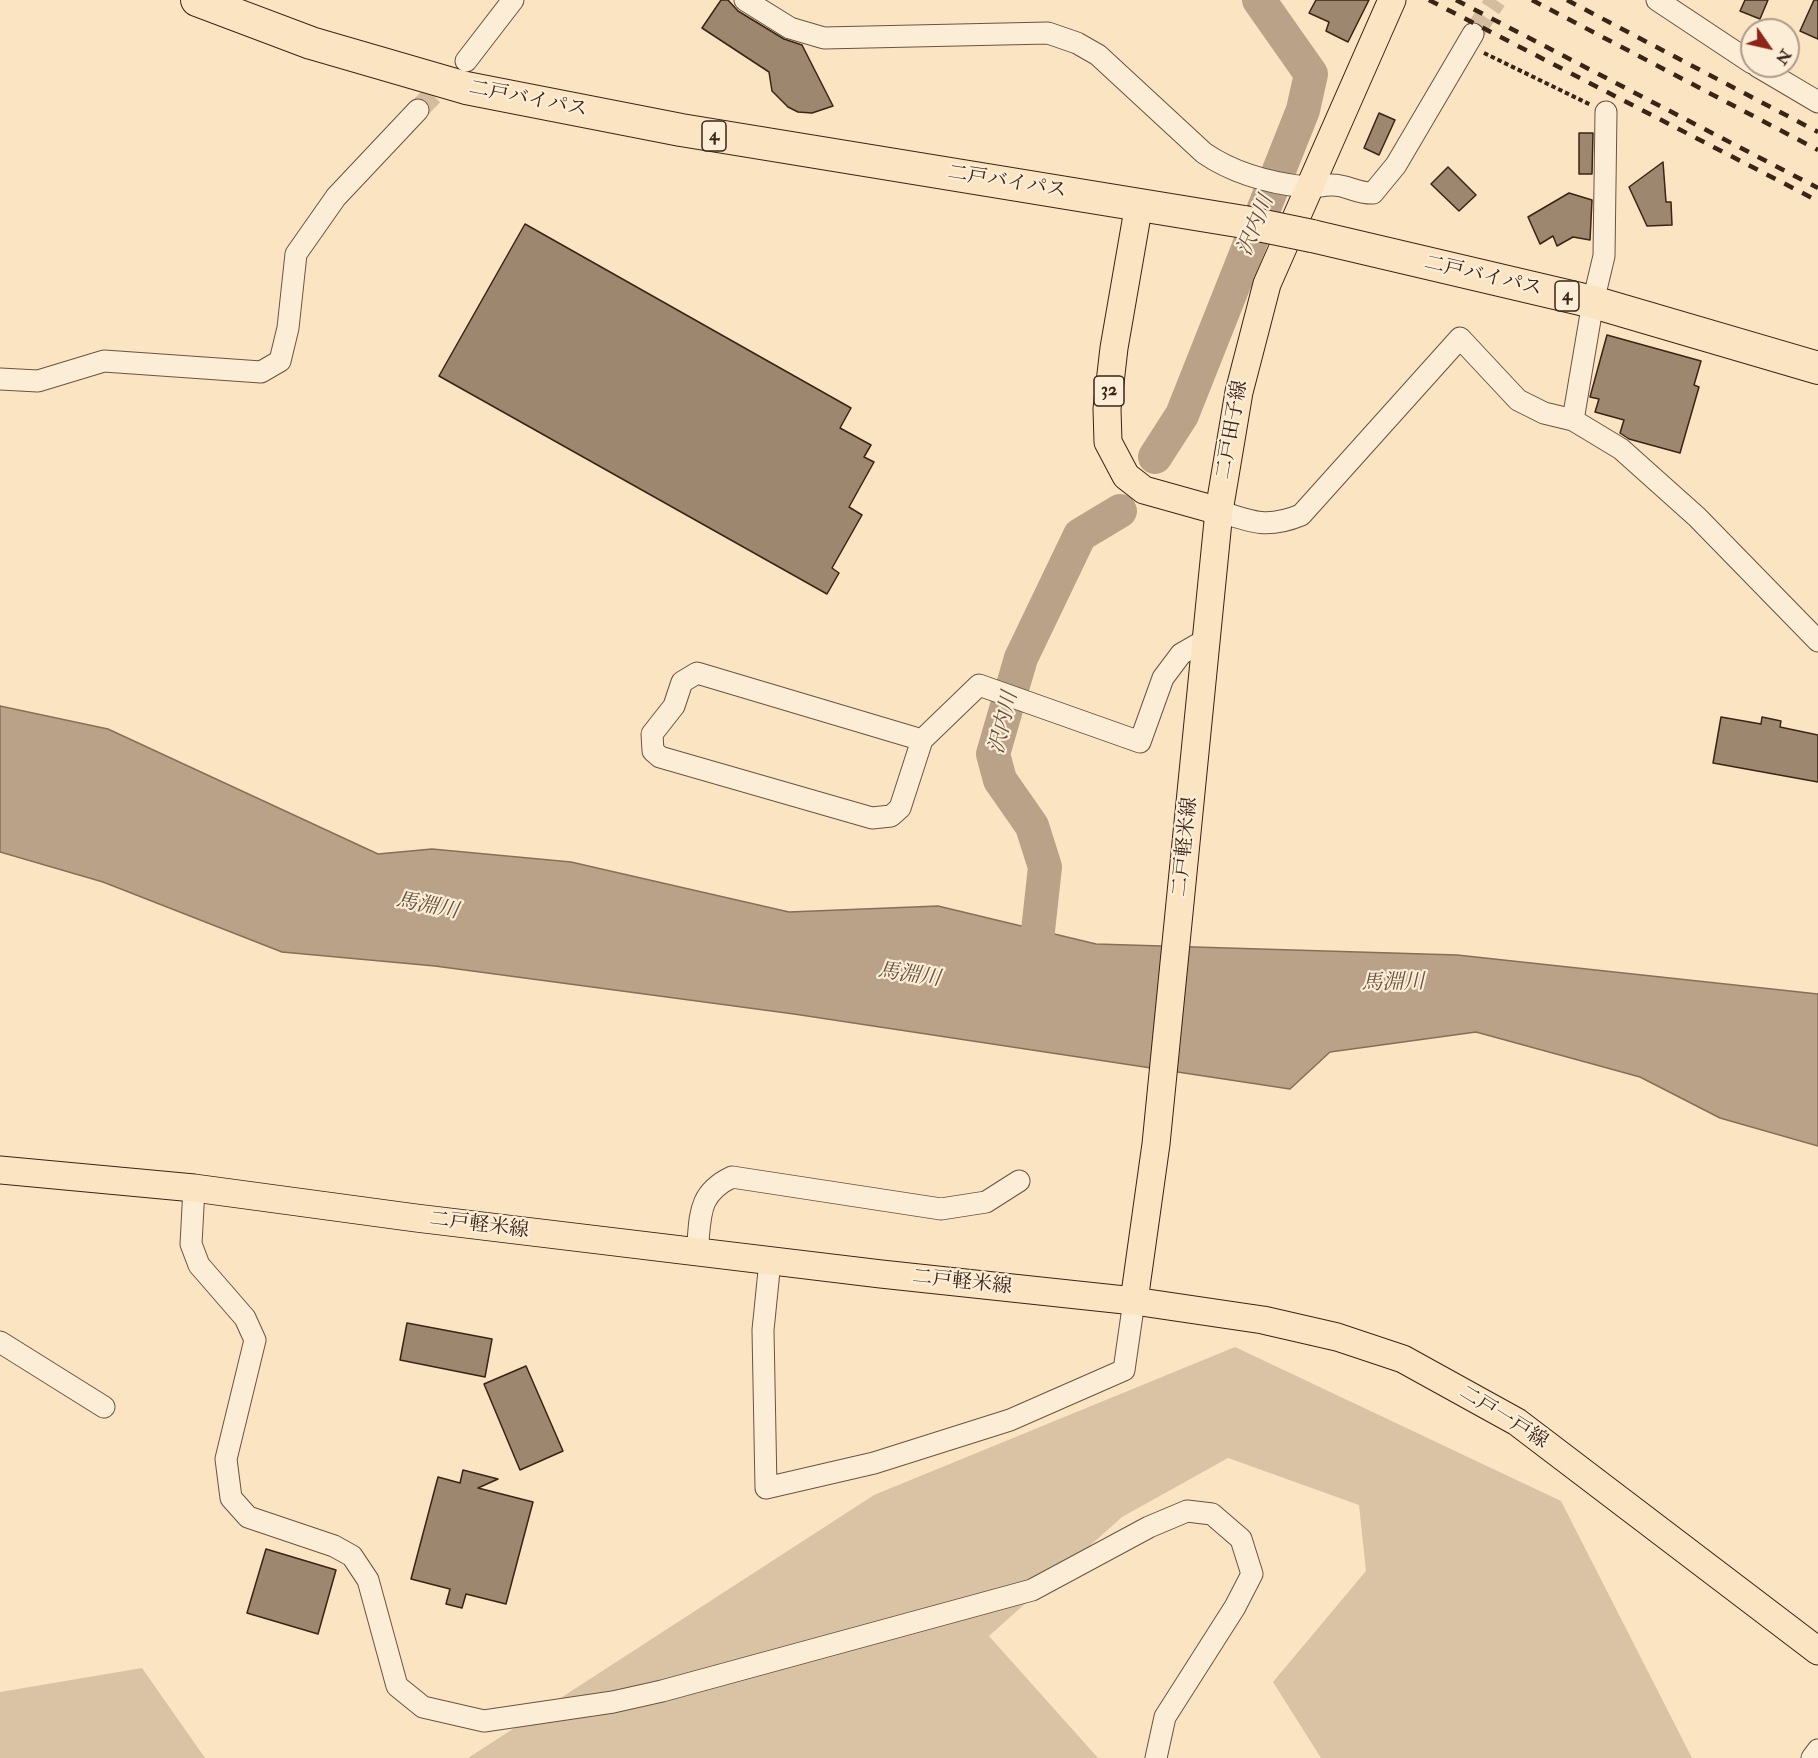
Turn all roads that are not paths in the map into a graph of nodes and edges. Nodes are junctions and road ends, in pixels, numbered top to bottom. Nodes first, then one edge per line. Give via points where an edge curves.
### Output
1 (196, 0) edge
2 (513, 0) edge
3 (745, 0) edge
4 (1392, 0) edge
5 (1657, 0) edge
6 (1470, 39) tunnel mouth
7 (1740, 55) edge
8 (466, 61) tunnel mouth
9 (1777, 78) edge
10 (1818, 102) edge
11 (418, 110) tunnel mouth
12 (1606, 112) road end
13 (1307, 188) junction
14 (1139, 204) junction
15 (1593, 302) junction
16 (1818, 368) edge
17 (0, 379) edge
18 (1573, 420) junction
19 (1219, 511) junction
20 (1207, 639) junction
21 (1818, 641) edge
22 (922, 740) junction
23 (0, 1170) edge
24 (1019, 1180) dead end
25 (194, 1188) junction
26 (697, 1252) junction
27 (770, 1261) junction
28 (1134, 1301) junction
29 (0, 1342) edge
30 (104, 1407) dead end
31 (1818, 1651) edge
32 (1818, 1750) edge
33 (1156, 1758) edge
34 (1812, 1758) edge

1 - 14 highway, 二戸バイパス / 4 via 311,43 466,88 681,130
2 - 8 street
3 - 13 street via 790,28 824,38 1048,33 1098,55 1220,164
4 - 13 main road, 二戸田子線
5 - 7 street
6 - 13 street via 1396,165 1373,194 1360,194 1334,184
9 - 10 street
11 - 17 street via 336,197 296,254 288,328 280,361 261,372 104,361 38,381
12 - 15 street via 1604,256
13 - 19 main road, 二戸田子線 via 1267,284 1239,392
14 - 15 highway, 二戸バイパス / 4, bridge via 1244,222
14 - 19 main road, 32 via 1114,348 1107,409 1108,442 1126,476 1144,490
15 - 16 highway, 二戸バイパス / 4
15 - 18 street
18 - 19 street via 1544,413 1518,400 1460,338 1300,515 1283,522 1257,524
18 - 21 street via 1620,449 1698,517
19 - 20 main road, 二戸軽米線
20 - 22 street via 1181,654 1163,678 1140,742 979,685
20 - 28 main road, 二戸軽米線 via 1156,1144
22 - 22 street via 697,673 682,682 674,706 652,734 653,751 660,757 872,818 891,816 900,808
23 - 25 main road, 二戸軽米線
24 - 26 street via 986,1202 941,1209 732,1177 718,1184 702,1204
25 - 26 main road, 二戸軽米線
25 - 33 street via 191,1244 199,1265 245,1318 255,1340 226,1459 231,1498 248,1517 334,1546 352,1556 368,1580 397,1686 423,1707 483,1721 662,1691 1032,1590 1186,1511 1212,1514 1241,1539 1252,1574 1236,1607 1165,1717
26 - 27 main road, 二戸軽米線
27 - 28 main road, 二戸軽米線
27 - 28 street via 764,1330 766,1488 874,1463 1010,1420 1124,1370
28 - 31 main road, 二戸一戸線 via 1263,1320 1336,1337 1403,1359 1517,1422
29 - 30 street
32 - 34 street

